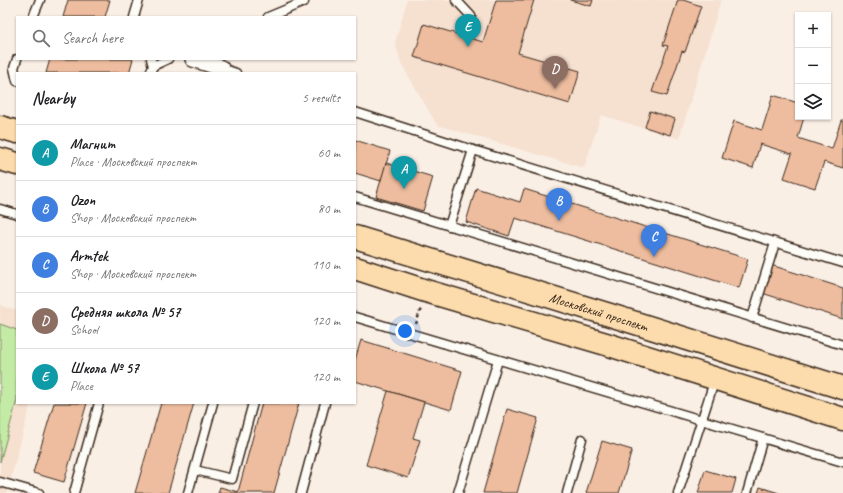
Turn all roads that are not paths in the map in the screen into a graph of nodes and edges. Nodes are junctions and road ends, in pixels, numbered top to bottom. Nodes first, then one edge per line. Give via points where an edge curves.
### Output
1 (40, 0) edge
2 (139, 0) edge
3 (456, 0) edge
4 (304, 1) edge
5 (33, 16) edge
6 (134, 16) edge
7 (270, 16) edge
8 (471, 16) dead end
9 (17, 60) edge
10 (166, 60) edge
11 (196, 60) edge
12 (151, 66) edge
13 (221, 68) joint
14 (233, 72) edge
15 (16, 77) edge
16 (356, 112) edge
17 (0, 127) edge
18 (16, 132) edge
19 (473, 150) junction
20 (0, 159) edge
21 (16, 164) edge
22 (356, 197) edge
23 (0, 209) edge
24 (16, 214) edge
25 (449, 226) junction
26 (356, 237) edge
27 (775, 243) junction
28 (843, 263) edge
29 (356, 268) edge
30 (356, 317) edge
31 (752, 318) junction
32 (843, 345) edge
33 (498, 360) junction
34 (715, 378) junction
35 (843, 388) edge
36 (100, 404) edge
37 (214, 404) edge
38 (253, 404) edge
39 (325, 404) edge
40 (843, 419) edge
41 (702, 420) junction
42 (762, 438) junction
43 (582, 439) dead end
44 (843, 462) edge
45 (195, 470) junction
46 (0, 482) edge
47 (39, 493) edge
48 (74, 493) edge
49 (188, 493) edge
50 (301, 493) edge
51 (458, 493) edge
52 (567, 493) edge
53 (678, 493) edge
54 (747, 493) edge

1 - 5 lane
2 - 6 lane
3 - 8 lane
4 - 7 lane
9 - 15 lane via 14,68
10 - 12 lane
11 - 13 street
13 - 14 lane
16 - 19 lane
17 - 18 main road
19 - 25 lane
19 - 27 lane
20 - 21 main road
22 - 25 lane
23 - 24 lane
25 - 31 lane
26 - 35 main road, Московский проспект
27 - 28 lane
27 - 31 lane
29 - 34 main road, Московский проспект
30 - 33 lane
31 - 32 lane
33 - 41 lane
33 - 51 lane
34 - 40 main road, Московский проспект
34 - 41 lane
36 - 48 lane
37 - 45 lane
38 - 45 lane via 232,479
39 - 50 lane
41 - 42 lane
41 - 53 lane
42 - 44 lane
42 - 54 lane
43 - 52 lane
45 - 49 lane
46 - 47 lane

